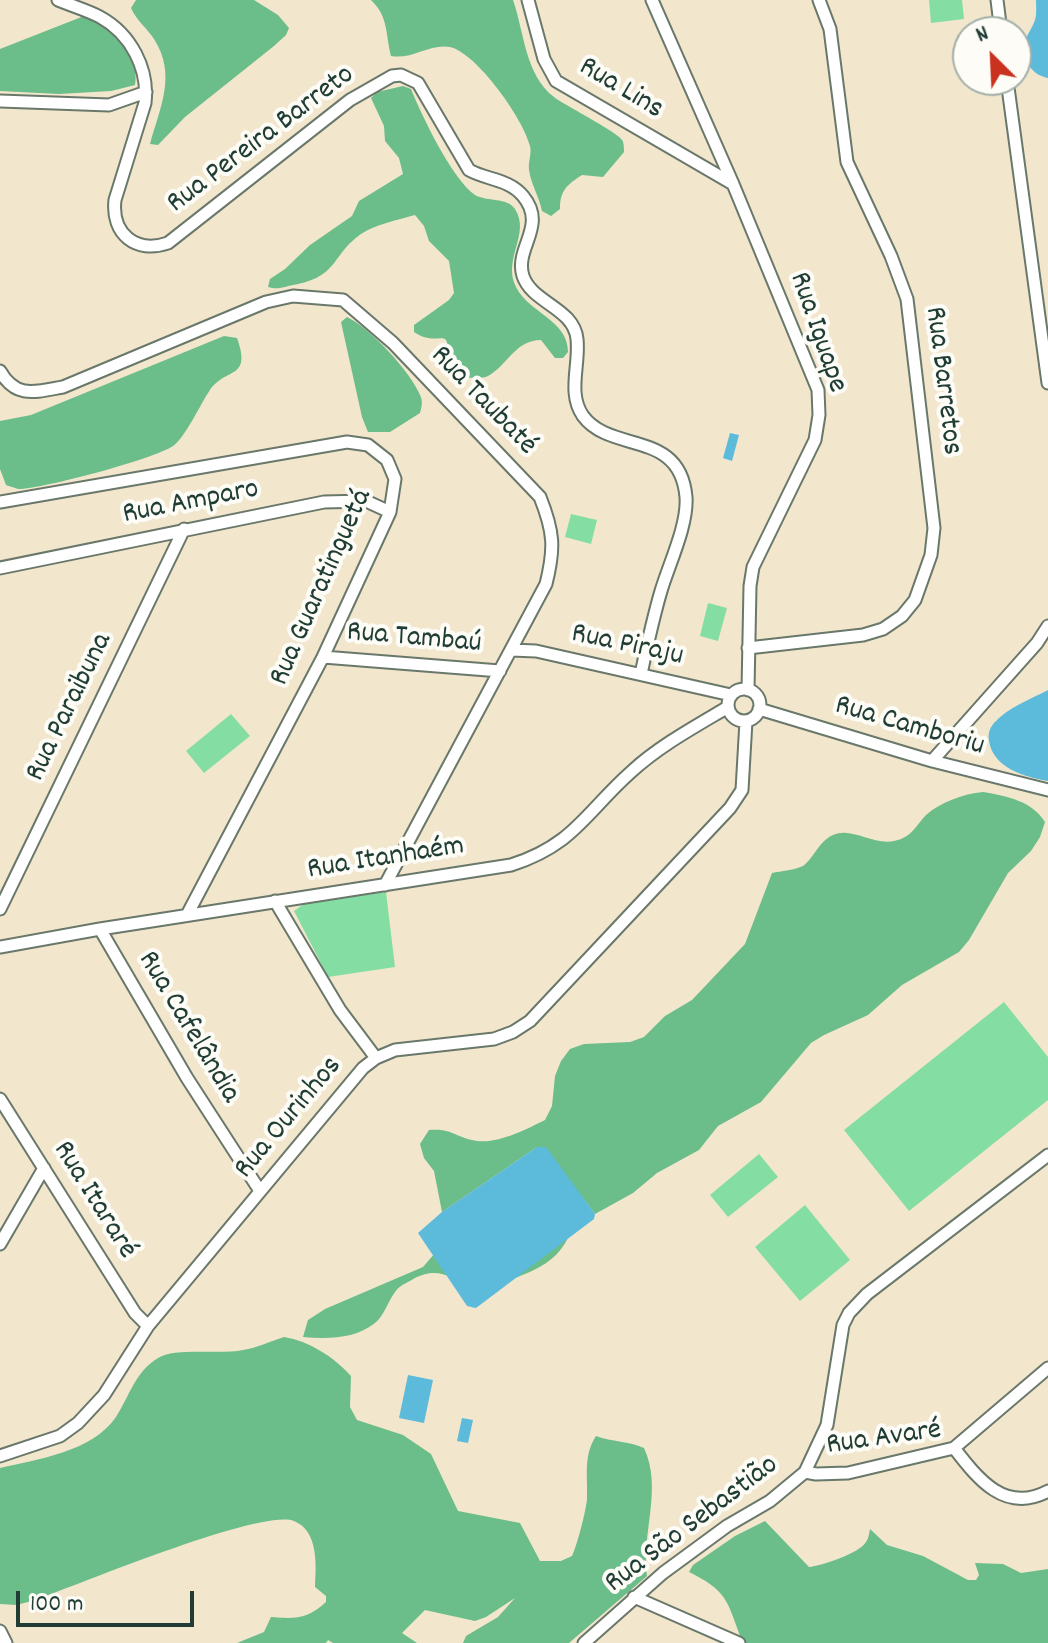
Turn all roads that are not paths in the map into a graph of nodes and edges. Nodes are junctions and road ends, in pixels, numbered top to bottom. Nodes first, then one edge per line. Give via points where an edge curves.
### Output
1 (58, 0) edge
2 (528, 0) edge
3 (652, 0) edge
4 (819, 0) edge
5 (146, 92) junction
6 (1009, 96) edge
7 (0, 101) edge
8 (733, 184) junction
9 (0, 371) edge
10 (1048, 383) edge
11 (0, 502) edge
12 (390, 512) junction
13 (184, 529) junction
14 (0, 568) edge
15 (1048, 626) edge
16 (748, 648) junction
17 (511, 650) junction
18 (323, 657) junction
19 (500, 671) junction
20 (641, 674) junction
21 (748, 690) junction
22 (730, 701) junction
23 (759, 709) junction
24 (746, 721) junction
25 (932, 761) junction
26 (1048, 790) edge
27 (385, 885) junction
28 (275, 901) junction
29 (0, 909) edge
30 (187, 915) junction
31 (100, 929) junction
32 (0, 947) edge
33 (376, 1058) junction
34 (0, 1099) edge
35 (1048, 1155) edge
36 (44, 1168) junction
37 (260, 1191) junction
38 (0, 1244) edge
39 (148, 1326) junction
40 (1048, 1368) edge
41 (954, 1448) junction
42 (0, 1456) edge
43 (805, 1472) junction
44 (1048, 1491) edge
45 (634, 1597) junction
46 (0, 1631) edge
47 (6, 1643) edge
48 (584, 1643) edge
49 (739, 1643) edge

1 - 5 street via 101,17 122,34 141,62
2 - 8 street, Rua Lins via 544,59 556,81
3 - 8 street, Rua Iguape
4 - 16 street, Rua Barretos via 830,29 847,162 907,299 934,528 915,600 883,629
5 - 7 street via 109,105
5 - 20 street, Rua Pereira Barreto via 114,213 123,235 144,247 168,243 350,100 392,76 418,83 469,170 523,196 534,225 520,265 528,287 572,325 577,337 575,400 584,417 625,441 660,452 682,480 684,516
6 - 10 street
8 - 16 street, Rua Iguape via 810,367 819,415 815,440 753,567
9 - 17 street, Rua Taubaté via 21,391 63,387 266,302 293,296 343,300 393,343 540,497 551,525 553,555 546,584
11 - 12 street, Rua Guaratinguetá via 347,442 368,445 387,460 395,479
12 - 13 street, Rua Amparo via 366,501 346,500
12 - 18 street, Rua Guaratinguetá
13 - 14 street, Rua Amparo
13 - 29 street, Rua Paraibuna
15 - 25 street
16 - 21 street, Rua Iguape
17 - 19 street, Rua Taubaté
17 - 20 street, Rua Piraju
18 - 19 street, Rua Tambaú
18 - 30 street, Rua Guaratinguetá
19 - 27 street, Rua Taubaté
20 - 22 street, Rua Piraju
21 - 22 street via 736,691
21 - 23 street via 758,697
22 - 24 street via 734,717
22 - 27 street, Rua Itanhaém via 631,771 551,849 511,865
23 - 24 street
23 - 25 street, Rua Camboriu
24 - 33 street, Rua Ourinhos via 742,790 730,808 530,1021 494,1039 415,1046
25 - 26 street, Rua Camboriu
27 - 28 street, Rua Itanhaém
28 - 30 street, Rua Itanhaém
28 - 33 street via 340,1010
30 - 31 street, Rua Itanhaém
31 - 32 street, Rua Itanhaém
31 - 37 street, Rua Cafelândia
33 - 37 street, Rua Ourinhos
34 - 36 street, Rua Itararé
35 - 43 street, Rua São Sebastião via 849,1313 838,1343 827,1425
36 - 38 street
36 - 39 street, Rua Itararé
37 - 39 street, Rua Ourinhos
39 - 42 street, Rua Ourinhos via 104,1395 78,1423 52,1439
40 - 41 street
41 - 43 street, Rua Avaré via 848,1473
41 - 44 street, Rua Avaré via 984,1484 1005,1496 1024,1499
43 - 45 street, Rua São Sebastião
45 - 48 street, Rua São Sebastião
45 - 49 street
46 - 47 street

